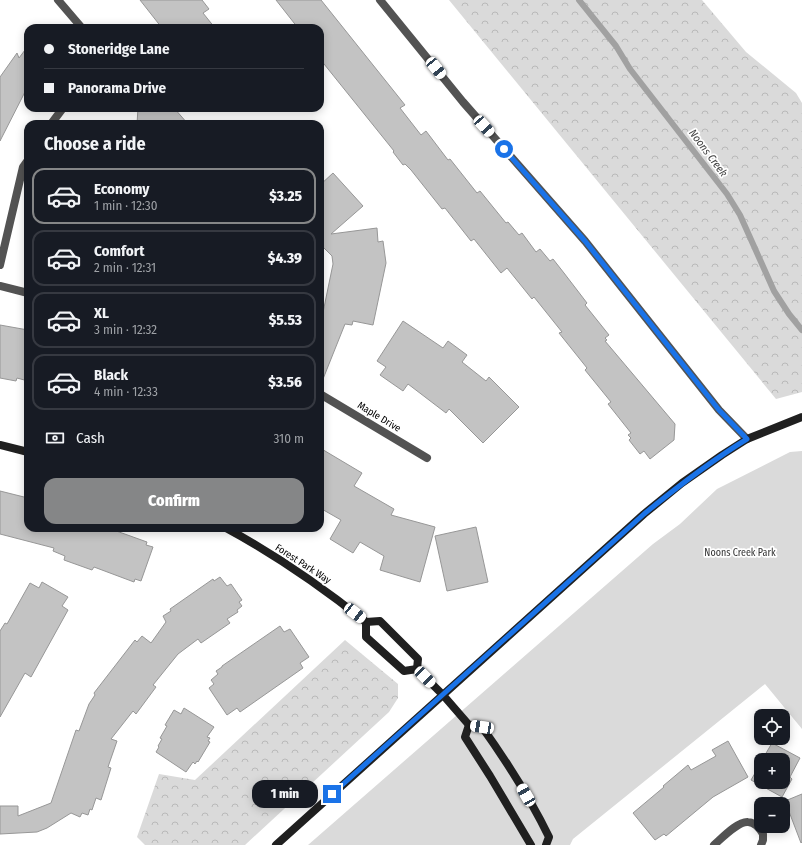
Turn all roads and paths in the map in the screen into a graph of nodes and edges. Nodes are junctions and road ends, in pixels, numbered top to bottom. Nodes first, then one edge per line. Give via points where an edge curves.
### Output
1 (58, 0) edge
2 (380, 0) edge
3 (79, 24) edge
4 (24, 166) edge
5 (0, 265) edge
6 (0, 286) edge
7 (24, 292) edge
8 (324, 396) edge
9 (802, 417) edge
10 (747, 439) junction
11 (0, 445) edge
12 (24, 451) edge
13 (427, 458) dead end
14 (233, 532) edge
15 (366, 622) junction
16 (417, 669) junction
17 (443, 695) junction
18 (469, 725) junction
19 (276, 845) edge
20 (531, 845) edge
21 (546, 845) edge
22 (714, 845) edge
23 (761, 845) edge

1 - 3 street
2 - 10 street via 463,102 585,241 719,410
4 - 5 street
6 - 7 street
8 - 13 street, Maple Drive
9 - 10 street
10 - 17 street via 682,483 644,514
11 - 12 street
14 - 15 street, Forest Park Way via 295,569
15 - 16 street, Forest Park Way via 380,621 418,659
15 - 16 street via 366,637 404,671
16 - 17 street, Forest Park Way
17 - 18 street, Forest Park Way
17 - 19 street
18 - 20 street via 465,737
18 - 21 street, Forest Park Way via 482,727 512,771 549,837
22 - 23 street via 738,825 748,821 763,834

